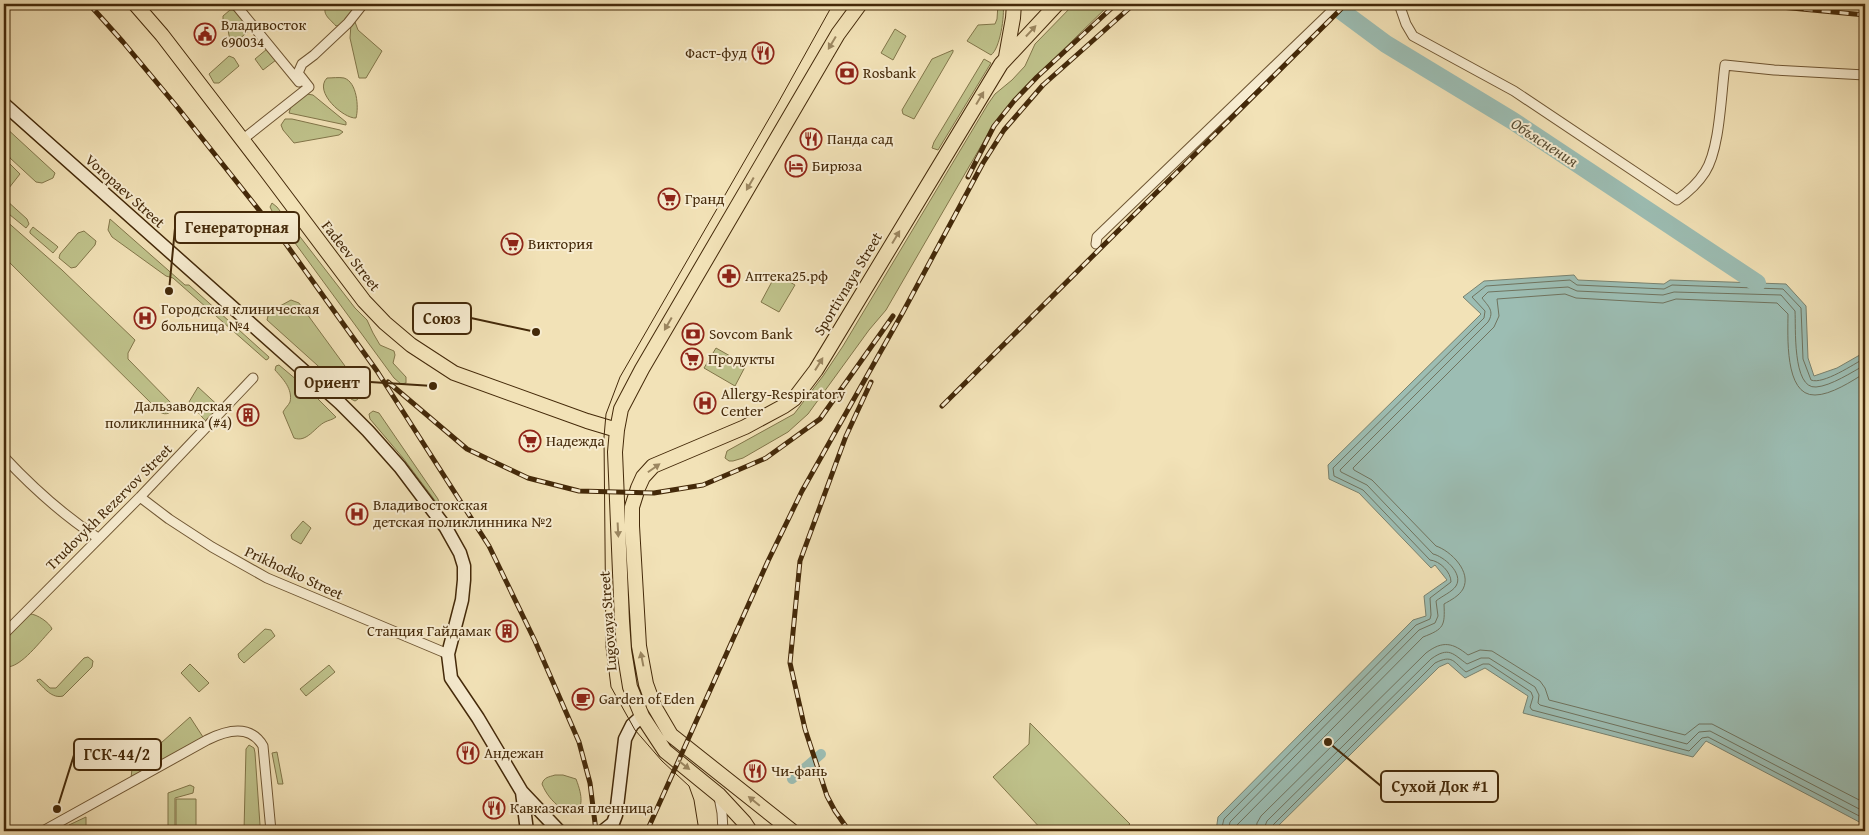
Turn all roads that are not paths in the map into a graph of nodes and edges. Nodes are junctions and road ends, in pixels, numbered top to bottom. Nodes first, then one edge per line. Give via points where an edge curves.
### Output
1 (135, 4) edge
2 (235, 4) edge
3 (363, 4) edge
4 (860, 4) edge
5 (1014, 4) edge
6 (1057, 4) edge
7 (1339, 4) edge
8 (1400, 4) edge
9 (1006, 58) junction
10 (1865, 75) edge
11 (305, 90) junction
12 (4, 104) edge
13 (242, 140) junction
14 (1096, 244) dead end
15 (253, 378) dead end
16 (617, 430) junction
17 (4, 457) edge
18 (140, 497) junction
19 (98, 538) junction
20 (4, 634) edge
21 (448, 654) junction
22 (642, 716) junction
23 (522, 792) junction
24 (719, 795) junction
25 (43, 831) edge
26 (271, 831) edge
27 (527, 831) edge
28 (559, 831) edge
29 (603, 831) edge
30 (723, 831) edge
31 (750, 831) edge
32 (792, 831) edge

1 - 13 main road, Fadeev Street
2 - 11 street
3 - 11 street via 348,23 302,64 298,74 309,87
4 -> 16 main road via 838,34 642,369 621,408
5 - 9 main road, Sportivnaya Street
9 -> 6 main road
7 - 14 street via 1097,237
8 - 10 street via 1413,36 1514,91 1677,200 1705,172 1712,156 1725,65
32 -> 9 main road, Sportivnaya Street via 671,735 654,706 639,646 632,507 643,477 653,466 745,427 784,406 800,392
11 - 13 street
12 - 21 main road, Voropaev Street via 340,402 400,467 453,539 464,566 462,600
13 - 16 main road, Fadeev Street via 364,301 411,344 454,373
15 - 18 street, Trudovykh Rezervov Street
16 -> 22 main road, Lugovaya Street via 616,481 624,650 630,686
17 - 19 street via 38,493
18 - 19 street, Trudovykh Rezervov Street
18 - 21 street, Prikhodko Street via 205,542 268,578
19 - 20 street, Trudovykh Rezervov Street
21 - 23 main road via 451,678
22 -> 24 main road, Lugovaya Street via 666,751
22 - 29 main road via 632,724 625,739 616,815 614,823
23 - 27 main road
23 - 28 main road
24 - 30 street
24 - 31 main road, Lugovaya Street
25 - 26 street via 207,740 241,730 256,736 263,746

